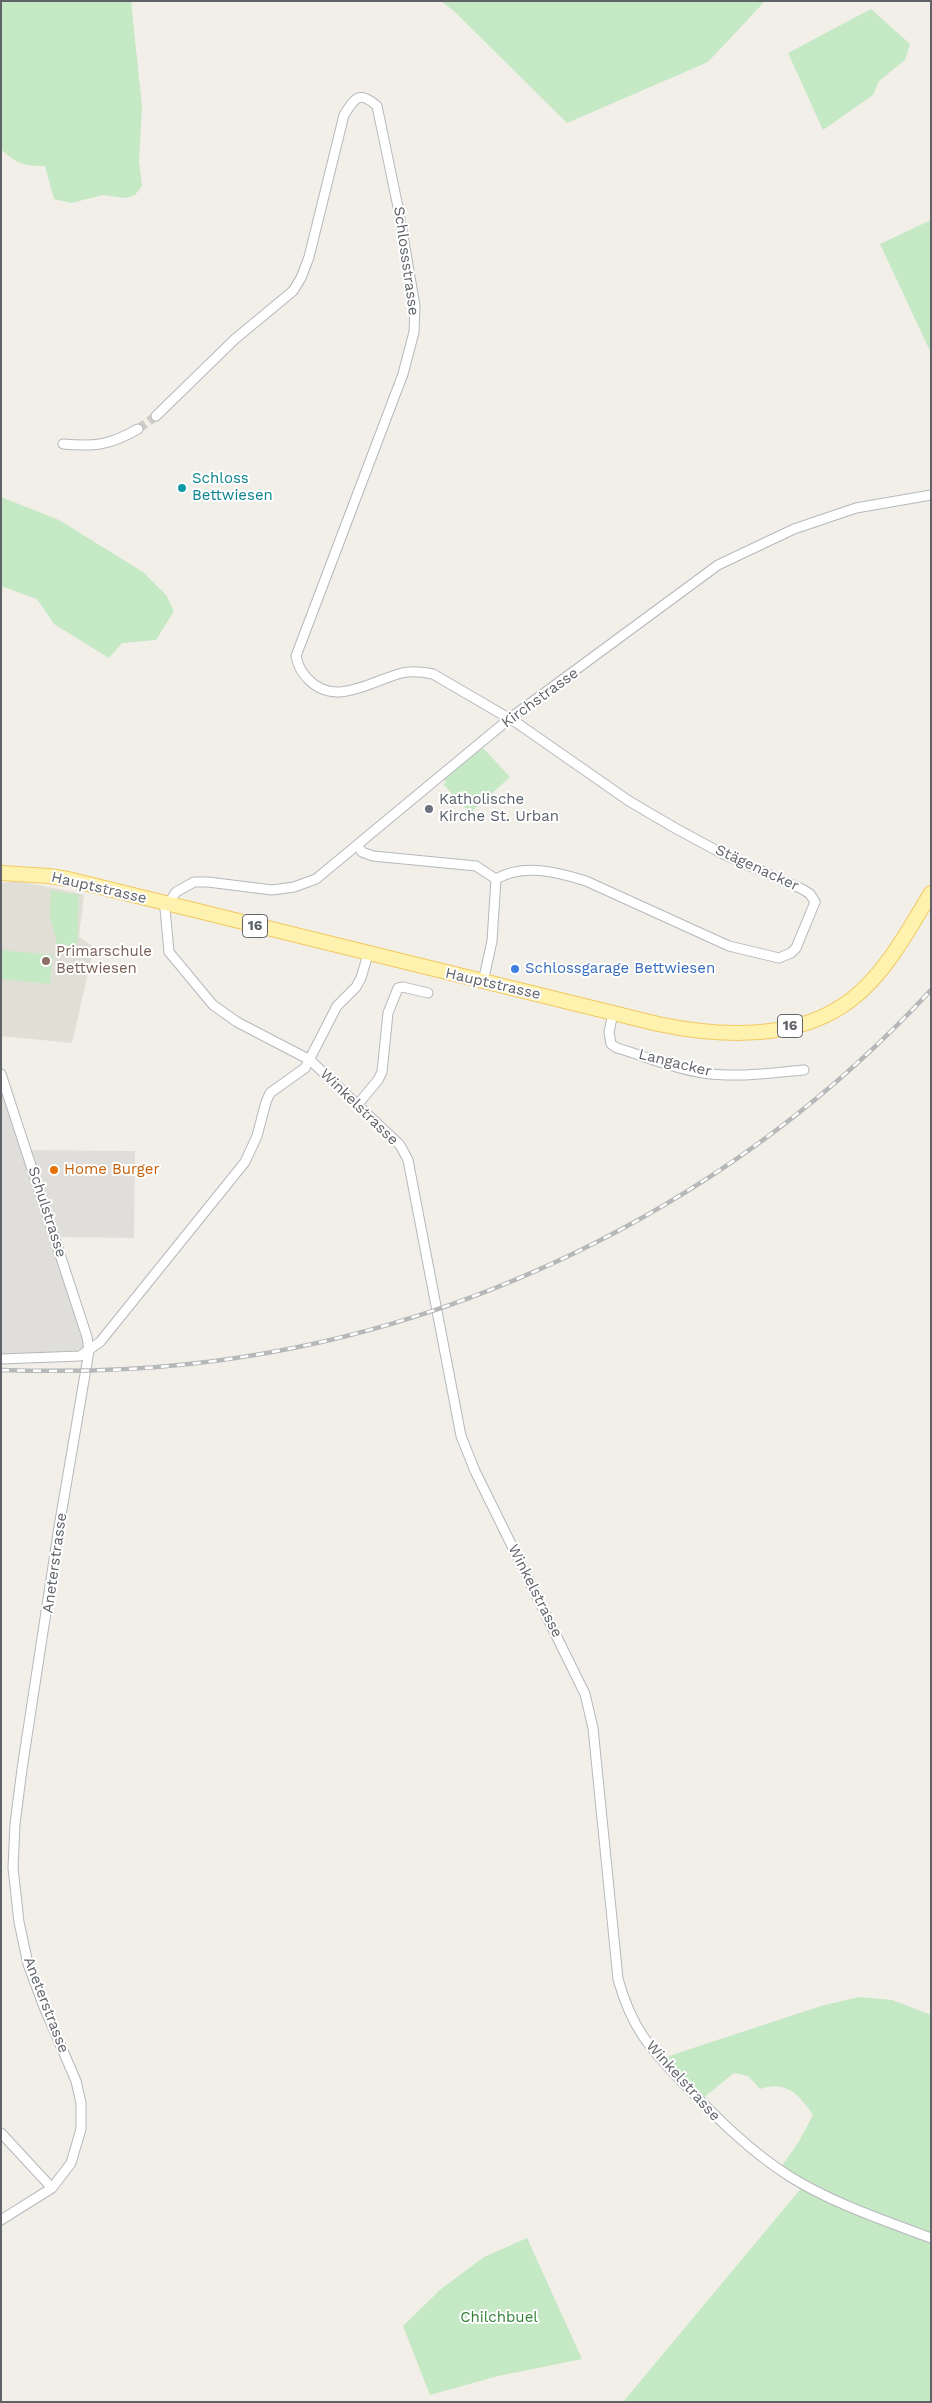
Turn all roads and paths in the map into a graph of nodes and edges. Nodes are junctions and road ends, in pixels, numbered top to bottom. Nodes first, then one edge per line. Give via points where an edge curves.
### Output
1 (156, 416) tunnel mouth
2 (138, 428) tunnel mouth
3 (63, 444) dead end
4 (931, 494) edge
5 (509, 719) junction
6 (358, 846) junction
7 (1, 873) edge
8 (496, 879) junction
9 (931, 893) edge
10 (168, 904) junction
11 (368, 954) junction
12 (483, 982) junction
13 (428, 993) dead end
14 (613, 1013) junction
15 (310, 1060) junction
16 (804, 1070) dead end
17 (1, 1074) edge
18 (358, 1104) junction
19 (89, 1351) junction
20 (1, 1359) edge
21 (1, 2133) edge
22 (52, 2188) junction
23 (1, 2220) edge
24 (931, 2238) edge

1 - 5 street, Schlossstrasse via 247,328 293,291 309,257 344,115 354,99 362,96 371,100 377,106 398,207 415,306 414,332 404,374 296,656 298,666 311,682 334,692 369,686 402,672 433,674
2 - 3 street via 118,440 98,446
4 - 5 street, Kirchstrasse via 856,508 794,529 734,556
5 - 6 street, Kirchstrasse
5 - 8 street, Stägenacker via 629,801 723,854 802,889 815,902 796,948 779,958 729,946 604,888 563,874 521,870
6 - 8 street via 362,852 373,856 476,866
6 - 10 street, Kirchstrasse via 316,879 294,887 272,890 194,882 176,892
7 - 10 main road, Hauptstrasse / 16 via 49,876
8 - 12 street via 492,940
9 - 14 main road, Hauptstrasse / 16 via 869,982 845,1004 816,1019 773,1030 727,1033 683,1029
10 - 11 main road, Hauptstrasse / 16
10 - 15 street, Winkelstrasse via 165,918 169,952 213,1005 237,1022
11 - 12 main road, Hauptstrasse / 16
11 - 15 street via 361,978 337,1006
12 - 14 main road, Hauptstrasse / 16
13 - 18 street via 398,988 388,1013 382,1072
14 - 16 street, Langacker via 608,1032 611,1044 677,1067 723,1075
15 - 18 street, Winkelstrasse
15 - 19 street via 305,1068 270,1093 245,1162 100,1342
17 - 19 street, Schulstrasse
18 - 24 street, Winkelstrasse via 400,1145 408,1160 461,1436 475,1471 585,1694 593,1728 618,1979 626,2008 653,2051 733,2134 788,2176 840,2202
19 - 20 street via 80,1356
19 - 22 street, Aneterstrasse via 22,1769 13,1868 28,1964 76,2081 81,2103 81,2129 71,2162
21 - 22 street
22 - 23 street, Aneterstrasse

